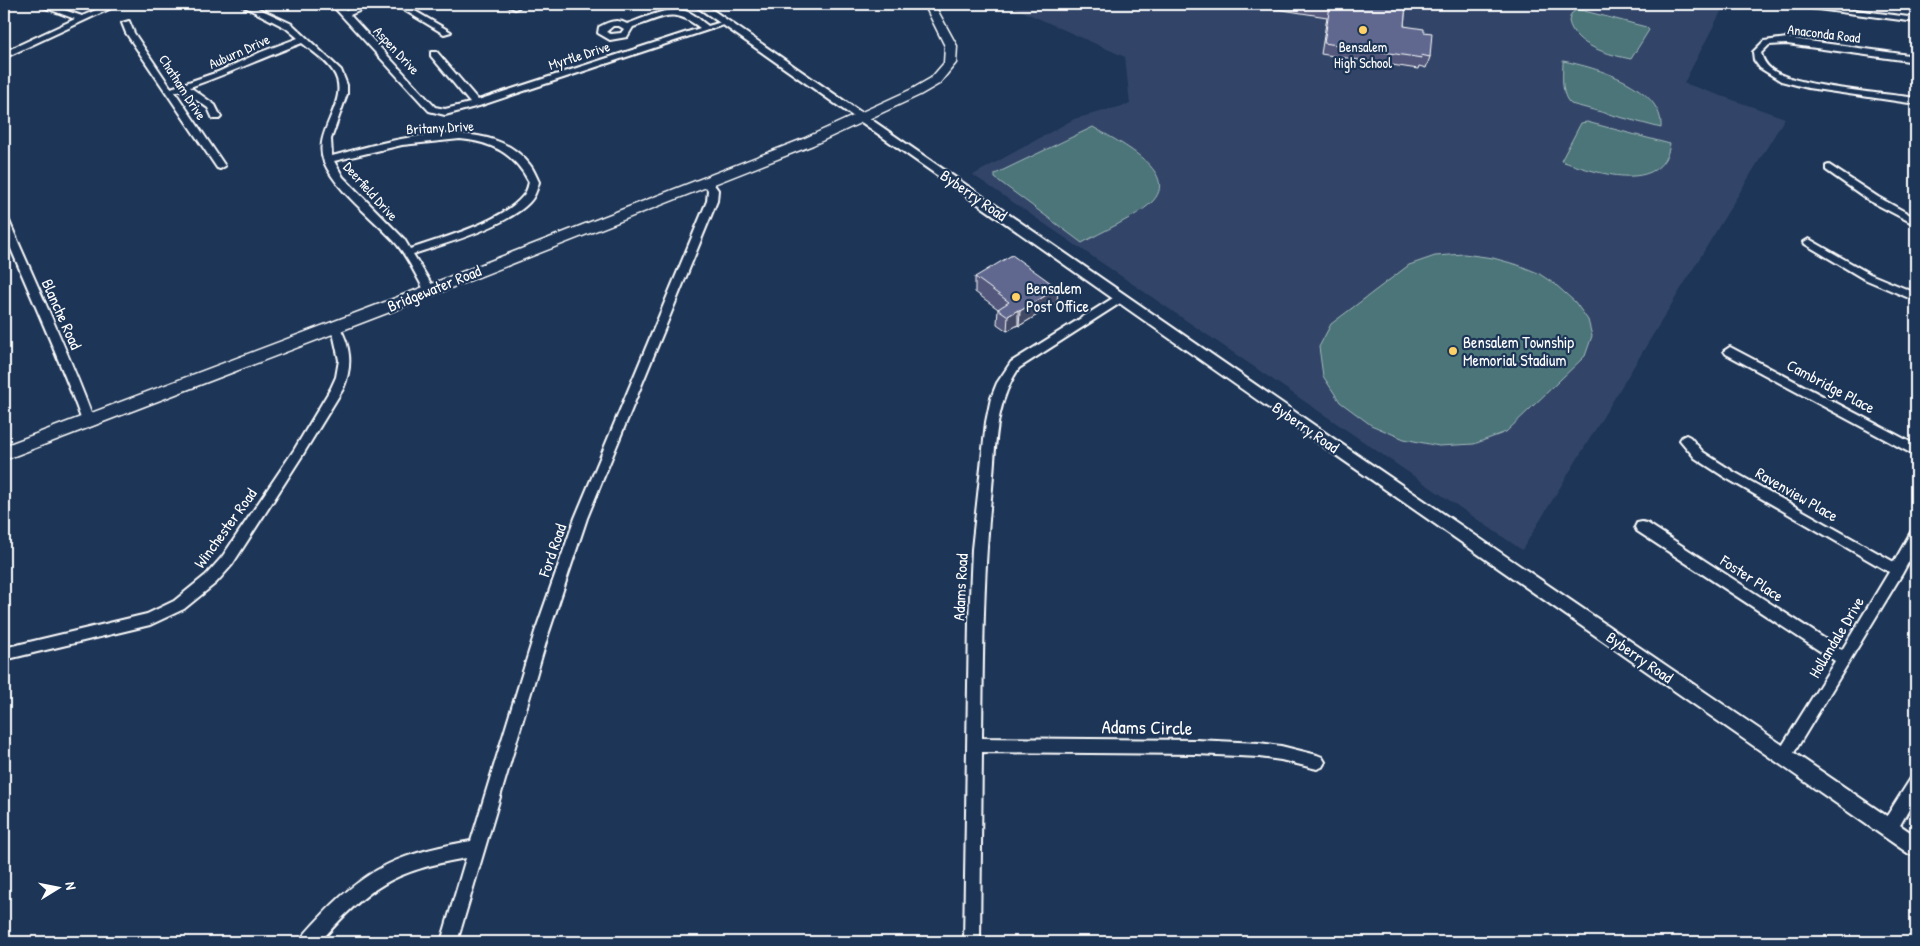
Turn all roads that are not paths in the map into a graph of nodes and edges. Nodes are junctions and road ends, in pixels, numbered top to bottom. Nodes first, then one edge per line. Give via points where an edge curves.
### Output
1 (39, 4) edge
2 (116, 4) edge
3 (243, 4) edge
4 (335, 4) edge
5 (371, 4) edge
6 (398, 4) edge
7 (698, 4) edge
8 (929, 4) edge
9 (1795, 4) edge
10 (346, 14) junction
11 (82, 20) junction
12 (1916, 20) edge
13 (725, 22) junction
14 (126, 23) dead end
15 (628, 26) dead end
16 (704, 27) junction
17 (448, 32) dead end
18 (304, 39) junction
19 (434, 54) dead end
20 (4, 55) edge
21 (1916, 59) edge
22 (184, 87) junction
23 (170, 91) junction
24 (1916, 101) edge
25 (476, 104) junction
26 (441, 112) joint
27 (216, 117) dead end
28 (862, 118) junction
29 (328, 160) junction
30 (220, 166) dead end
31 (1829, 168) dead end
32 (707, 181) junction
33 (4, 221) edge
34 (1916, 222) edge
35 (1809, 242) dead end
36 (407, 253) junction
37 (430, 290) junction
38 (1916, 297) edge
39 (1121, 298) junction
40 (334, 327) junction
41 (1730, 350) dead end
42 (88, 421) junction
43 (1686, 440) dead end
44 (1916, 451) edge
45 (4, 453) edge
46 (1642, 527) dead end
47 (1916, 536) edge
48 (1897, 570) junction
49 (4, 654) edge
50 (1844, 659) junction
51 (974, 745) junction
52 (1784, 756) junction
53 (1317, 762) dead end
54 (1916, 783) edge
55 (1889, 828) junction
56 (1916, 847) edge
57 (476, 848) junction
58 (309, 942) edge
59 (449, 942) edge
60 (972, 942) edge

1 - 11 street
2 - 11 street
3 - 18 street, Deerfield Drive via 289,26
4 - 10 street, Aspen Drive
5 - 10 street
6 - 17 street
7 - 13 street, Byberry Road
8 - 28 main road, Bridgewater Road via 951,46 950,63 935,81
9 - 12 street
10 - 26 street, Aspen Drive via 432,109
11 - 20 street
13 - 16 street, Myrtle Drive
13 - 28 street, Byberry Road
14 - 23 street, Chatham Drive
15 - 16 street via 676,12 690,16
16 - 25 street, Myrtle Drive
18 - 22 street, Auburn Drive
18 - 29 street, Deerfield Drive via 337,70 343,85 341,102 326,139
19 - 25 street
21 - 24 street, Anaconda Road via 1787,41 1767,43 1757,52 1767,69 1808,86
22 - 23 street, Auburn Drive
22 - 27 street via 212,107
23 - 30 street, Chatham Drive
25 - 26 street, Myrtle Drive
28 - 32 main road, Bridgewater Road
28 - 39 street, Byberry Road
29 - 36 street, Deerfield Drive via 339,179 400,241
29 - 36 street, Britany Drive via 395,143 476,138 498,145 531,171 534,188 516,210 499,220
31 - 34 street via 1874,199
32 - 37 main road, Bridgewater Road
32 - 57 street, Ford Road via 713,190 712,201 581,518 542,632
33 - 42 street, Blanche Road via 70,371
35 - 38 street via 1866,276
36 - 37 street, Deerfield Drive
37 - 40 main road, Bridgewater Road
39 - 51 street, Adams Road via 1015,365 997,398 980,549
39 - 52 street, Byberry Road
40 - 42 main road, Bridgewater Road
40 - 49 street, Winchester Road via 345,360 337,389 232,554 211,580 179,605 150,618 89,636
41 - 44 street, Cambridge Place
42 - 45 main road, Bridgewater Road
43 - 48 street, Ravenview Place via 1699,455 1730,475
46 - 50 street, Foster Place
47 - 48 street, Hollandale Drive
48 - 50 street, Hollandale Drive
50 - 52 street, Hollandale Drive
51 - 53 street, Adams Circle via 1259,750
51 - 60 street, Adams Road
52 - 55 street, Byberry Road
54 - 55 street
55 - 56 street, Byberry Road
57 - 58 street via 435,855 388,871 351,899
57 - 59 street, Ford Road

